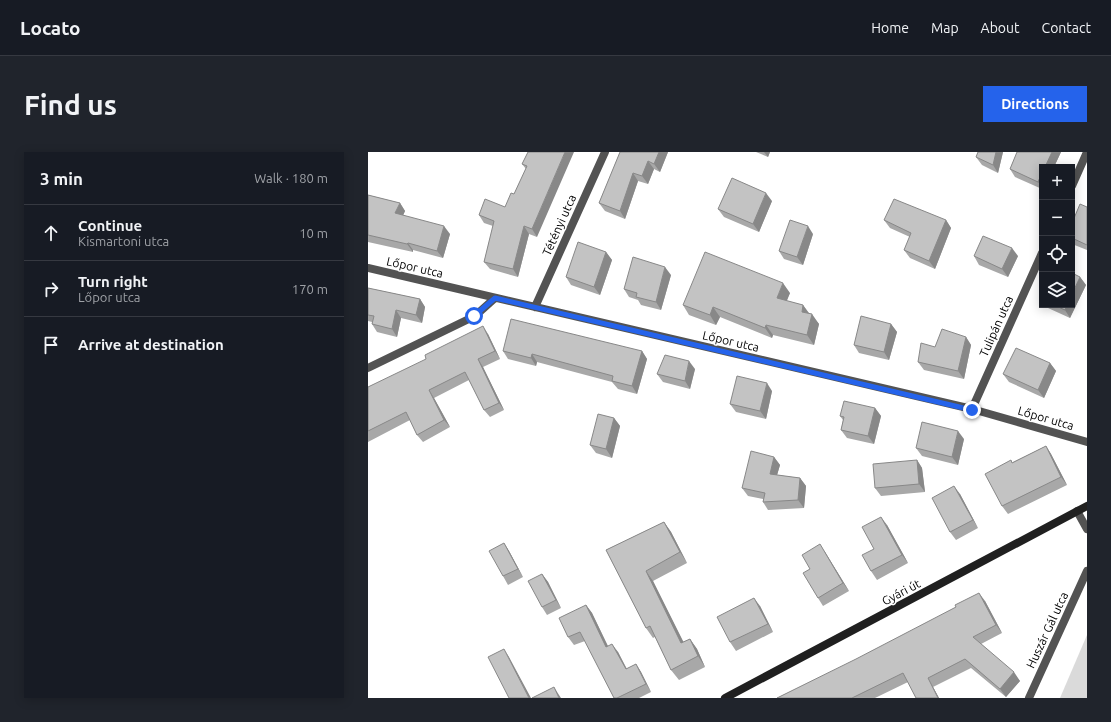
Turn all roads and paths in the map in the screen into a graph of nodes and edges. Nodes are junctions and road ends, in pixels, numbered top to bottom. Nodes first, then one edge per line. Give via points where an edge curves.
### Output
1 (605, 152) edge
2 (1087, 152) edge
3 (1075, 179) edge
4 (1039, 260) edge
5 (368, 268) edge
6 (495, 298) junction
7 (535, 307) junction
8 (368, 368) edge
9 (972, 410) junction
10 (1087, 442) edge
11 (1087, 506) edge
12 (1078, 512) junction
13 (1087, 529) edge
14 (1087, 571) edge
15 (726, 698) edge
16 (1029, 698) edge

1 - 7 street, Tétényi utca
2 - 3 street
4 - 9 street, Tulipán utca
5 - 6 street, Lőpor utca
6 - 7 street, Lőpor utca
6 - 8 street via 474,316
7 - 9 street, Lőpor utca
9 - 10 street, Lőpor utca
11 - 12 street, Gyári út
12 - 13 street
12 - 15 street, Gyári út
14 - 16 street, Huszár Gál utca

